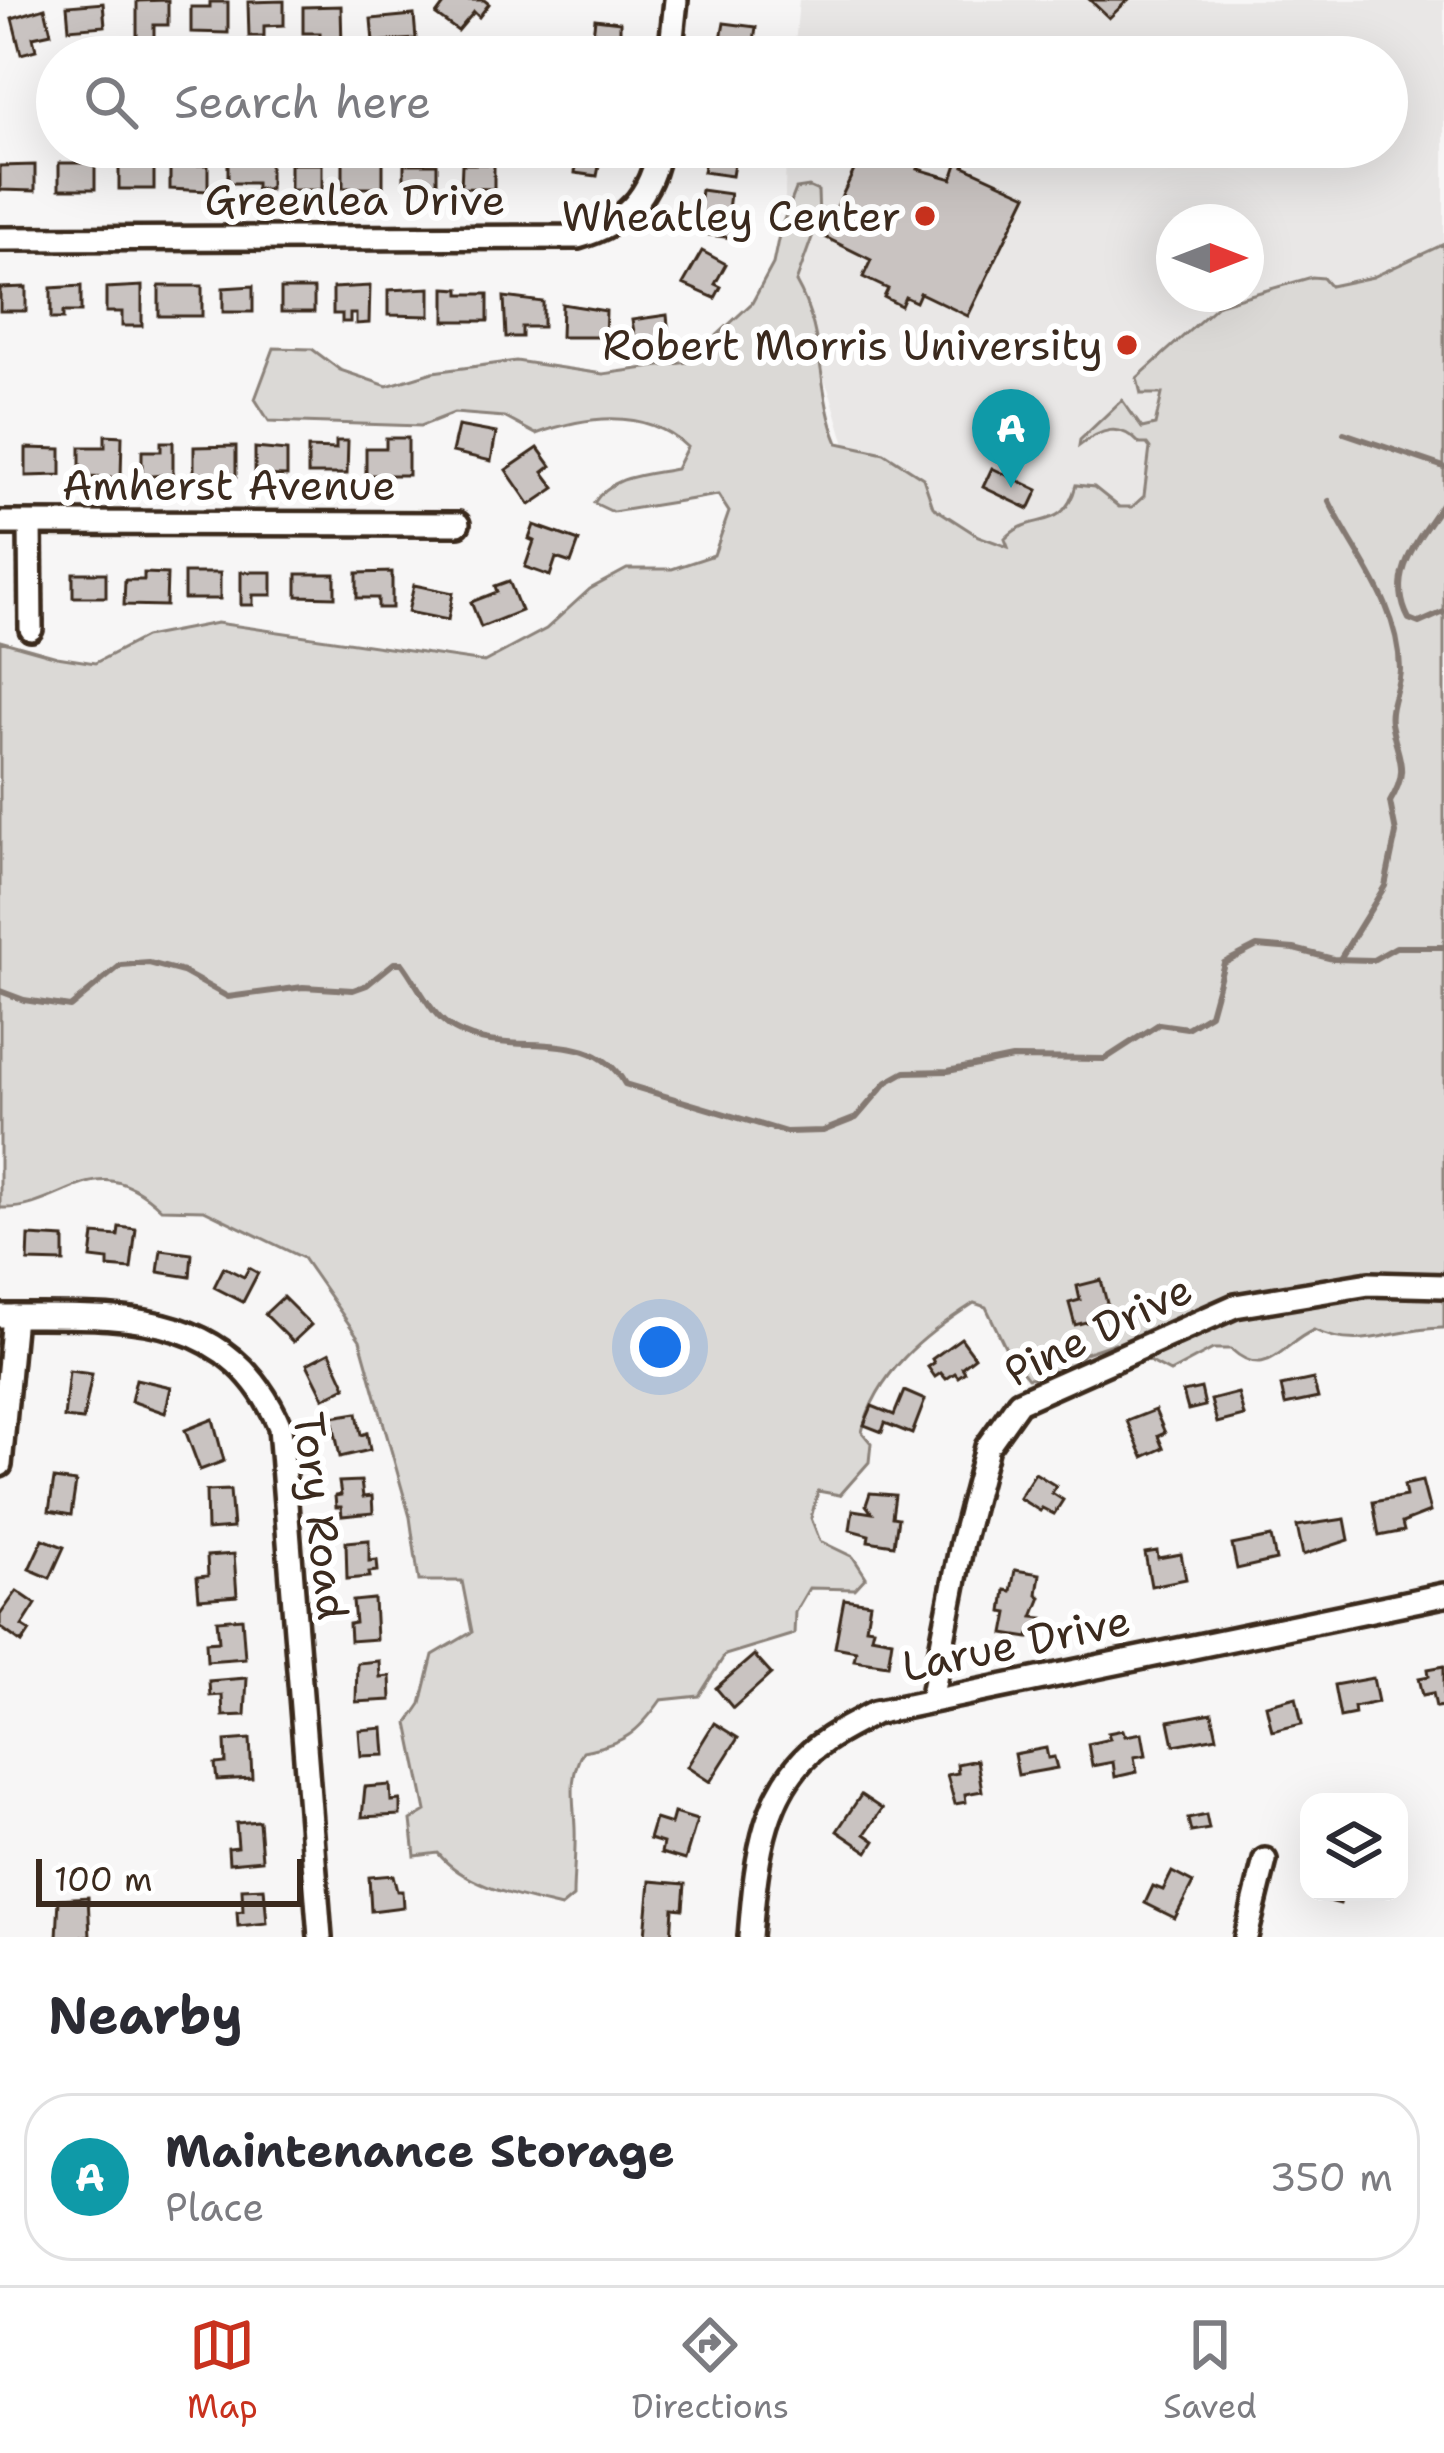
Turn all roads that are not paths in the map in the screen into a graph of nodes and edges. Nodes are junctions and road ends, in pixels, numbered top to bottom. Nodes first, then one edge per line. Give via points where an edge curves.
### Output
1 (676, 0) edge
2 (672, 36) edge
3 (654, 168) edge
4 (0, 239) edge
5 (0, 523) edge
6 (30, 524) junction
7 (458, 524) dead end
8 (31, 629) dead end
9 (1444, 1286) edge
10 (7, 1316) edge
11 (0, 1465) edge
12 (1444, 1595) edge
13 (931, 1700) junction
14 (1265, 1860) dead end
15 (320, 1937) edge
16 (750, 1937) edge
17 (1246, 1937) edge

1 - 2 street
3 - 4 street, Greenlea Drive via 635,206 578,238
5 - 6 street, Amherst Avenue
6 - 7 street, Amherst Avenue
6 - 8 street
9 - 13 street, Pine Drive via 1369,1284 1235,1306 1019,1402 987,1447
10 - 11 street
10 - 15 street, Tory Road via 157,1324 195,1335 224,1350 267,1398 280,1427
12 - 13 street, Larue Drive
13 - 16 street, Larue Drive via 874,1713 821,1742 794,1772 773,1804 755,1863
14 - 17 street

